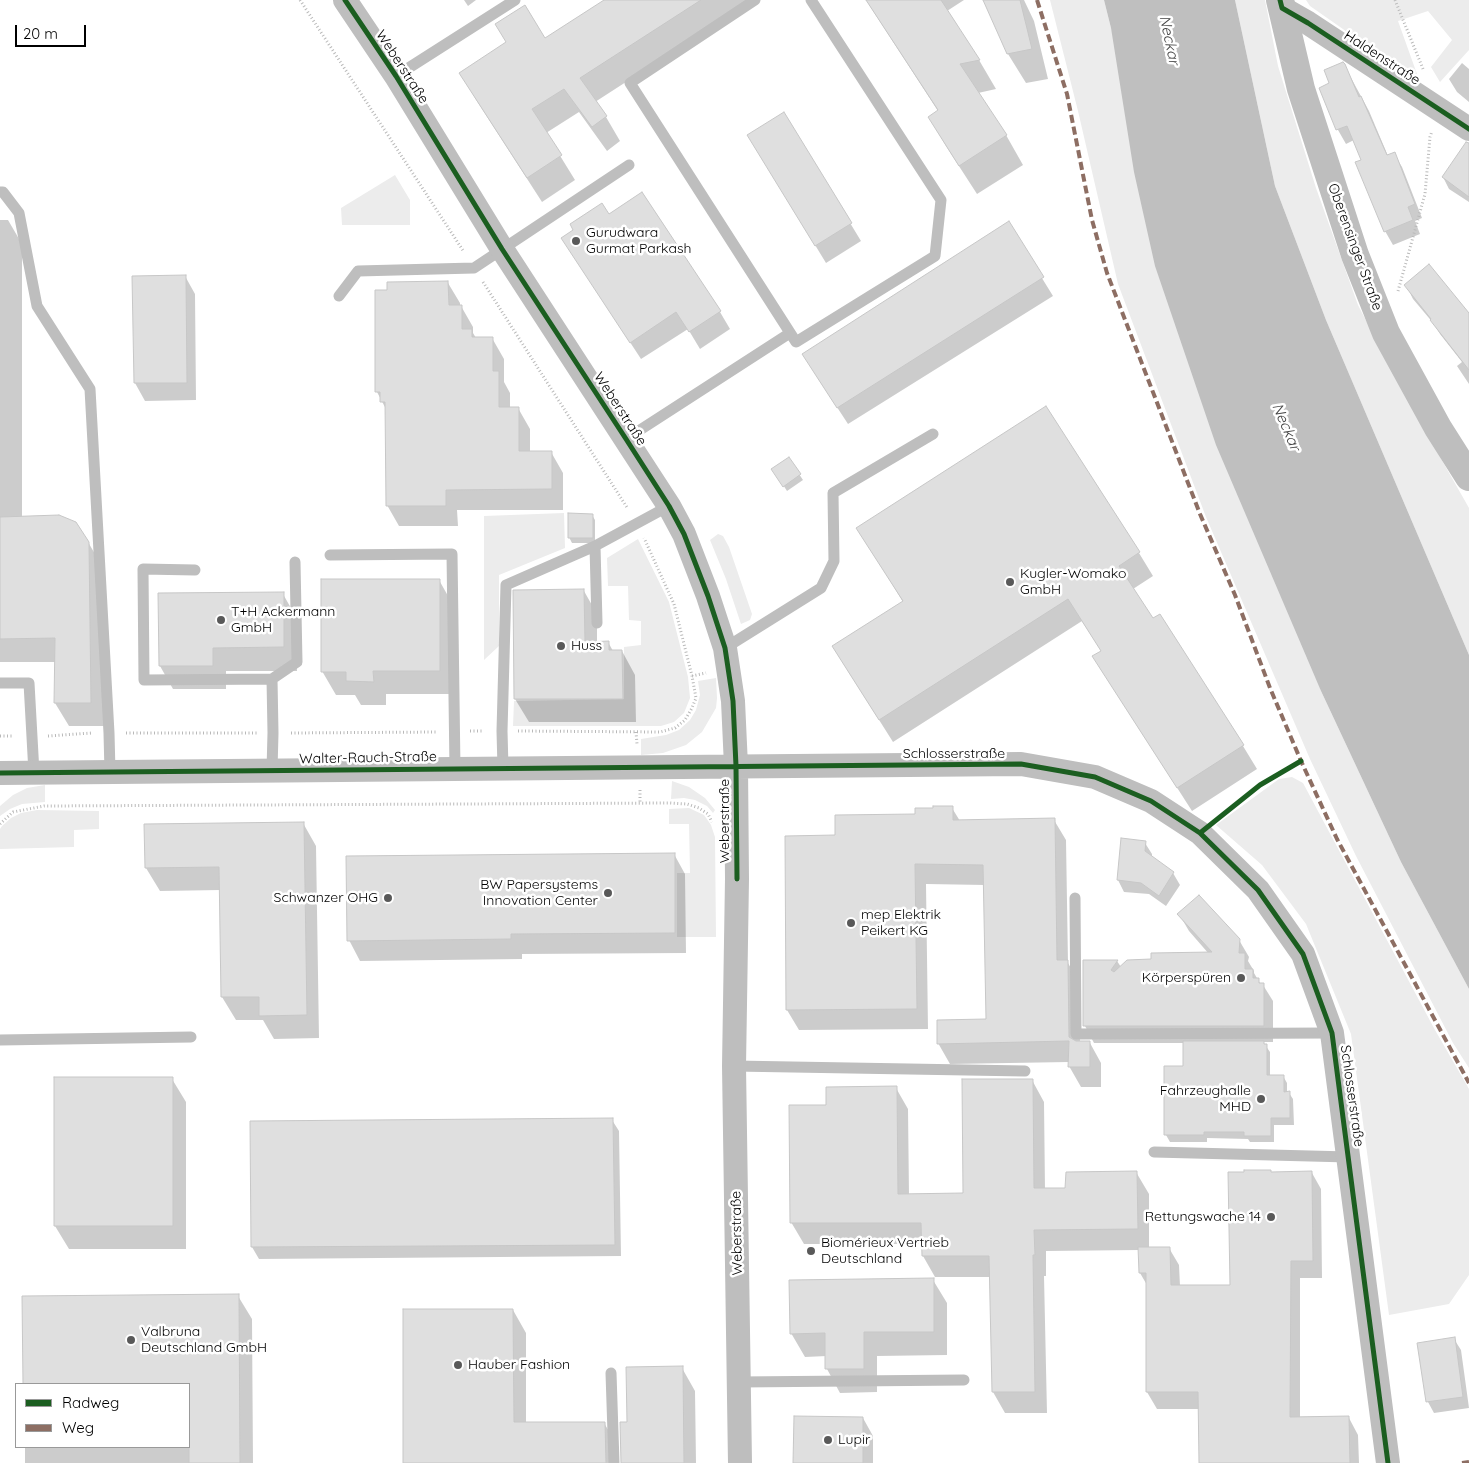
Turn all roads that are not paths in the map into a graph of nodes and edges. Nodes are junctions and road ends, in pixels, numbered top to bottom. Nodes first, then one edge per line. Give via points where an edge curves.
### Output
1 (345, 0) edge
2 (515, 0) edge
3 (755, 0) edge
4 (811, 0) edge
5 (1281, 4) edge
6 (396, 76) junction
7 (1469, 129) edge
8 (629, 165) dead end
9 (0, 192) edge
10 (502, 249) junction
11 (339, 296) dead end
12 (790, 333) junction
13 (933, 434) dead end
14 (626, 439) junction
15 (1469, 477) edge
16 (668, 506) junction
17 (595, 546) junction
18 (330, 555) dead end
19 (295, 562) dead end
20 (195, 570) dead end
21 (598, 623) dead end
22 (725, 648) junction
23 (272, 679) junction
24 (0, 683) edge
25 (736, 766) junction
26 (503, 768) junction
27 (455, 769) junction
28 (272, 770) junction
29 (110, 772) junction
30 (0, 773) edge
31 (34, 773) junction
32 (1075, 898) dead end
33 (1332, 1034) junction
34 (191, 1037) dead end
35 (0, 1040) edge
36 (734, 1066) junction
37 (1025, 1071) dead end
38 (1154, 1152) dead end
39 (1349, 1157) junction
40 (611, 1373) dead end
41 (964, 1380) dead end
42 (739, 1382) junction
43 (614, 1463) edge
44 (740, 1463) edge
45 (1388, 1463) edge

1 - 6 street, Weberstraße
2 - 6 lane
3 - 12 lane via 630,83
4 - 12 lane via 941,200 936,256 796,342
5 - 7 street, Haldenstraße
5 - 15 street, Oberensinger Straße via 1301,89 1355,255 1386,333
6 - 10 street, Weberstraße
8 - 10 lane
9 - 29 lane via 19,213 37,306 90,389
10 - 11 lane via 474,268 358,271
10 - 14 street, Weberstraße
12 - 14 lane
13 - 22 lane via 833,493 834,561 821,588
14 - 16 street, Weberstraße
16 - 17 lane
16 - 22 street, Weberstraße via 684,534
17 - 21 lane
17 - 26 lane via 506,585
18 - 27 lane via 452,554
19 - 23 lane via 297,662
20 - 23 lane via 144,569 144,680
22 - 25 street, Weberstraße via 733,701
23 - 28 lane
24 - 31 lane via 29,683
25 - 26 street, Walter-Rauch-Straße
25 - 33 street, Schlosserstraße via 1022,764 1094,777 1151,801 1200,833 1258,890 1303,954
25 - 36 street, Weberstraße
26 - 27 street, Walter-Rauch-Straße
27 - 28 street, Walter-Rauch-Straße
28 - 29 street, Walter-Rauch-Straße
29 - 31 street, Walter-Rauch-Straße
30 - 31 street, Walter-Rauch-Straße
32 - 33 lane via 1076,1034
33 - 39 street, Schlosserstraße
34 - 35 lane
36 - 37 lane
36 - 42 street, Weberstraße
38 - 39 lane
39 - 45 street, Schlosserstraße
40 - 43 lane
41 - 42 lane
42 - 44 street, Weberstraße

